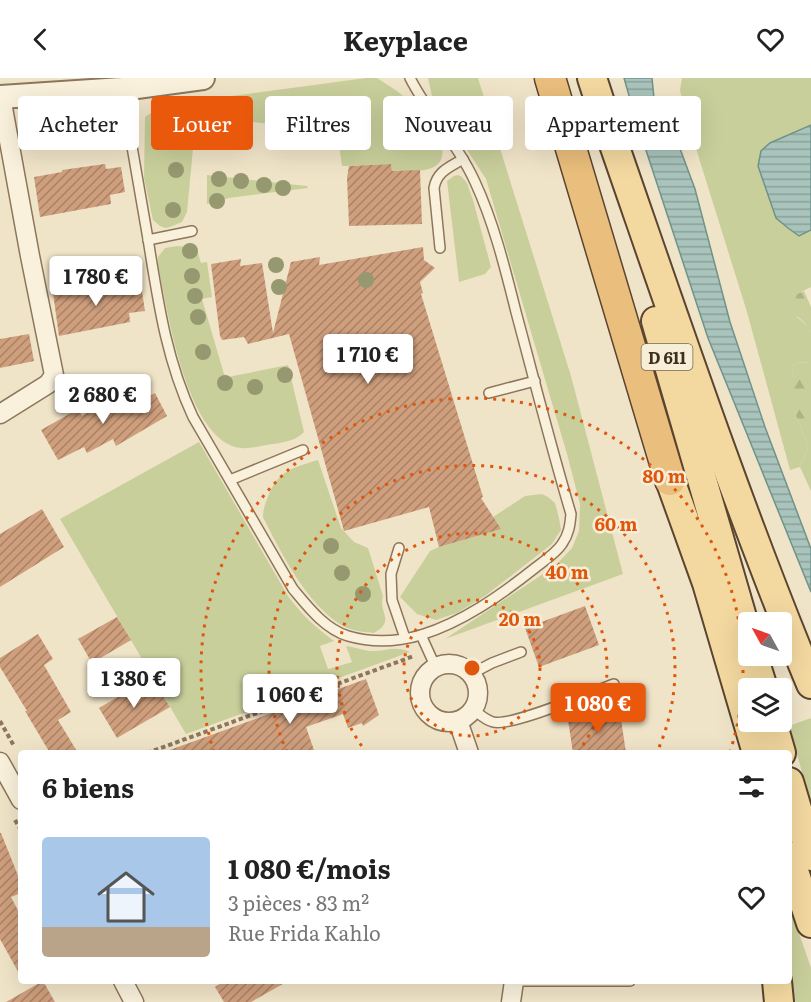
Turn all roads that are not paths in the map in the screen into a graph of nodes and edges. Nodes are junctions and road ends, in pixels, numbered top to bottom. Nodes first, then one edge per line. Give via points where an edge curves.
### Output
1 (203, 78) edge
2 (410, 78) edge
3 (550, 78) edge
4 (581, 78) edge
5 (592, 78) edge
6 (122, 89) junction
7 (0, 97) edge
8 (463, 159) junction
9 (192, 231) dead end
10 (148, 240) junction
11 (440, 248) dead end
12 (535, 381) junction
13 (489, 393) dead end
14 (0, 414) edge
15 (303, 450) dead end
16 (230, 480) junction
17 (670, 480) junction
18 (399, 548) dead end
19 (740, 612) edge
20 (421, 635) junction
21 (405, 638) junction
22 (521, 652) dead end
23 (432, 659) junction
24 (471, 674) junction
25 (614, 684) dead end
26 (811, 684) edge
27 (473, 710) junction
28 (458, 721) junction
29 (775, 732) edge
30 (468, 750) edge
31 (735, 750) edge
32 (756, 750) edge
33 (780, 750) edge
34 (0, 762) edge
35 (792, 793) edge
36 (18, 795) edge
37 (811, 856) edge
38 (792, 865) edge
39 (811, 923) edge
40 (125, 984) edge
41 (514, 984) edge
42 (777, 984) edge
43 (134, 1002) edge
44 (511, 1002) edge
45 (778, 1002) edge

1 - 6 street
2 - 8 lane
3 - 17 highway, D 611
4 - 19 main road, D 611
5 - 26 main road via 718,441
6 - 7 street
6 - 10 lane
7 - 14 street via 54,375 48,384
8 - 11 lane via 436,179
8 - 12 lane via 484,203 504,264
9 - 10 lane
10 - 16 lane via 174,371 193,417
12 - 13 lane
12 - 20 lane via 571,514 570,530 561,546 513,586 479,608
15 - 16 lane
16 - 21 lane via 293,589 328,626 346,636 366,640
17 - 31 main road
17 - 32 main road, D 611 via 707,583
18 - 21 lane via 391,574 392,600
20 - 21 lane
20 - 23 lane
22 - 24 lane
23 - 24 street via 455,664
23 - 28 street via 420,690 421,699 439,720
24 - 27 street via 478,691
25 - 27 lane via 503,723 493,722
27 - 28 street
28 - 30 street
29 - 33 main road
34 - 36 street
35 - 37 main road
38 - 39 main road
40 - 43 street
41 - 44 street
42 - 45 main road

